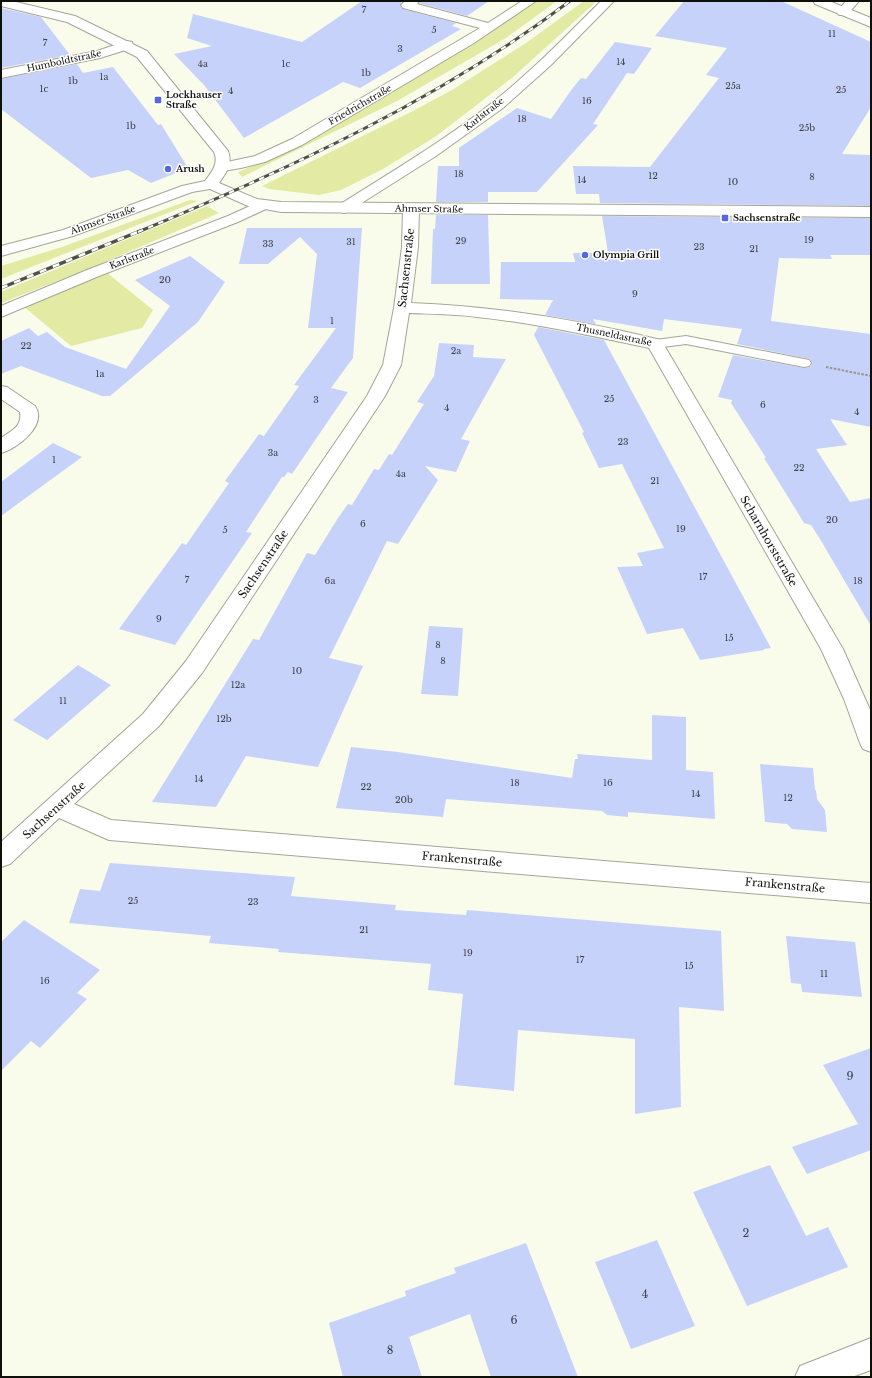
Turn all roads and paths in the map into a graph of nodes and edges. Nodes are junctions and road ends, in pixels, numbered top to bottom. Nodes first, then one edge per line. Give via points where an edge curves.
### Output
1 (413, 1) edge
2 (530, 1) edge
3 (608, 1) edge
4 (819, 1) edge
5 (853, 1) edge
6 (1, 2) edge
7 (843, 12) junction
8 (871, 23) edge
9 (490, 27) junction
10 (127, 45) junction
11 (1, 74) edge
12 (223, 167) junction
13 (210, 185) junction
14 (264, 205) junction
15 (344, 208) junction
16 (410, 209) junction
17 (871, 212) edge
18 (1, 251) edge
19 (402, 308) junction
20 (1, 312) edge
21 (655, 344) junction
22 (804, 363) joint
23 (871, 376) edge
24 (1, 391) edge
25 (1, 447) edge
26 (871, 743) edge
27 (57, 807) junction
28 (1, 858) edge
29 (871, 893) edge
30 (871, 1354) edge
31 (811, 1377) edge

1 - 9 street via 408,5
2 - 9 street, Friedrichstraße
3 - 15 street, Karlstraße via 530,78 482,118
4 - 7 street
5 - 7 street
6 - 10 street via 71,19
7 - 8 street
9 - 12 street, Friedrichstraße via 276,152 239,165
10 - 11 street, Humboldtstraße via 100,54
10 - 12 street via 142,54 221,151 224,157
12 - 13 street
13 - 14 street, Ahmser Straße
13 - 18 street, Ahmser Straße via 187,189 68,233
14 - 15 street, Ahmser Straße
14 - 20 street, Karlstraße via 93,272
15 - 16 street, Ahmser Straße
16 - 17 street, Ahmser Straße
16 - 19 street, Sachsenstraße via 410,247
19 - 21 street, Thusneldastraße via 476,312 523,318
19 - 27 street, Sachsenstraße via 392,365 376,396 194,667 152,720
21 - 22 lane, Thusneldastraße via 686,340
21 - 26 street, Scharnhorststraße via 832,649 855,699
22 - 23 path
24 - 25 street via 29,410 30,420 26,428
27 - 28 street, Sachsenstraße
27 - 29 street, Frankenstraße via 109,830
30 - 31 street

